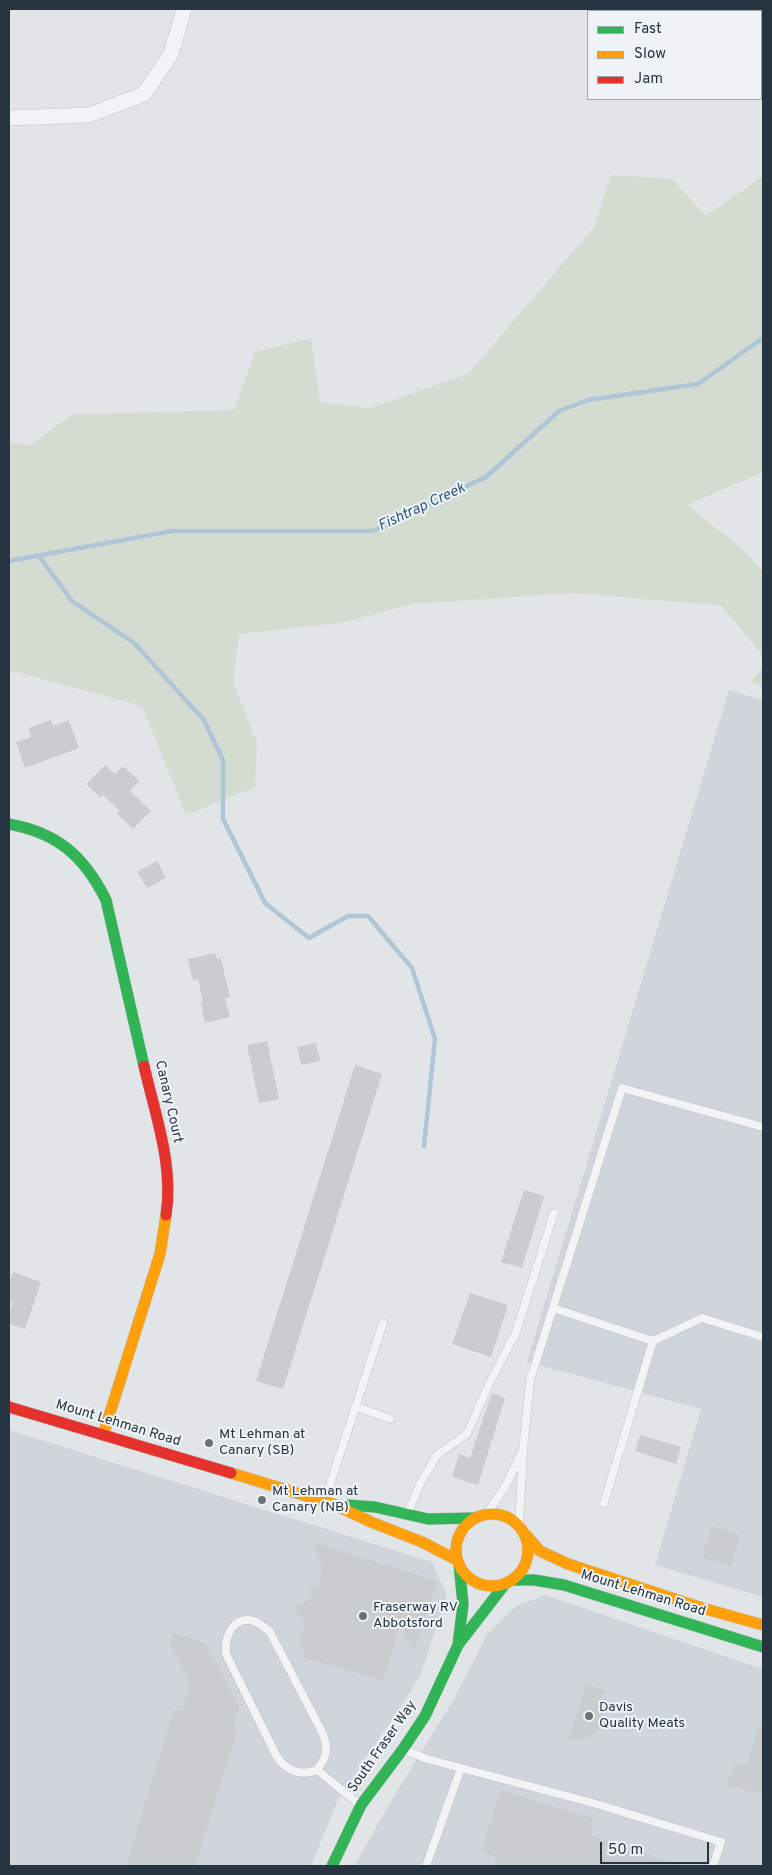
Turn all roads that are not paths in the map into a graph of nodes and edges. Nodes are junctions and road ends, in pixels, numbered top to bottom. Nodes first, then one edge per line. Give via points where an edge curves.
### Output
1 (184, 9) edge
2 (9, 118) edge
3 (9, 824) edge
4 (763, 1127) edge
5 (554, 1213) dead end
6 (553, 1308) junction
7 (383, 1323) dead end
8 (763, 1337) edge
9 (653, 1341) junction
10 (9, 1407) edge
11 (357, 1407) junction
12 (390, 1419) dead end
13 (102, 1436) junction
14 (523, 1450) junction
15 (329, 1503) junction
16 (604, 1503) dead end
17 (487, 1514) junction
18 (407, 1515) junction
19 (475, 1518) junction
20 (523, 1530) junction
21 (458, 1562) junction
22 (509, 1582) junction
23 (763, 1625) edge
24 (458, 1646) junction
25 (763, 1647) edge
26 (403, 1749) junction
27 (461, 1768) junction
28 (316, 1770) junction
29 (361, 1805) junction
30 (332, 1866) edge
31 (426, 1866) edge
32 (713, 1866) edge

1 - 2 street via 171,54 144,94 89,115
3 - 13 main road, Canary Court via 40,831 66,845 100,886 106,900 166,1162 168,1203 160,1254
4 - 6 lane via 622,1088
5 - 18 lane via 516,1332 467,1434 437,1455
6 - 9 lane
6 - 14 lane via 530,1381
7 - 11 lane
8 - 9 lane via 702,1318
9 - 16 lane
10 - 13 main road, Mount Lehman Road
11 - 12 lane
11 - 15 lane
13 - 15 main road, Mount Lehman Road
14 - 17 lane
14 - 20 lane
15 - 18 main road, Mount Lehman Road via 374,1507
15 - 21 main road, Mount Lehman Road via 415,1538
17 - 19 main road
17 - 20 main road via 510,1518
18 - 19 main road, Mount Lehman Road via 428,1520
19 - 21 main road via 459,1536 456,1547
20 - 22 main road via 529,1547 528,1558 523,1569
20 - 23 main road, Mount Lehman Road via 540,1551 568,1564
21 - 22 main road via 471,1580 482,1585 494,1587
21 - 24 main road, South Fraser Way via 463,1604
22 - 24 main road, South Fraser Way
22 - 25 main road, Mount Lehman Road via 534,1580 564,1585
24 - 26 main road, South Fraser Way via 425,1716
26 - 27 lane
26 - 29 main road, South Fraser Way
27 - 31 lane
27 - 32 lane via 721,1842
28 - 28 lane via 303,1774 281,1763 228,1660 226,1637 244,1620 254,1621 270,1632 322,1732 327,1747
28 - 29 lane
29 - 30 main road, South Fraser Way

